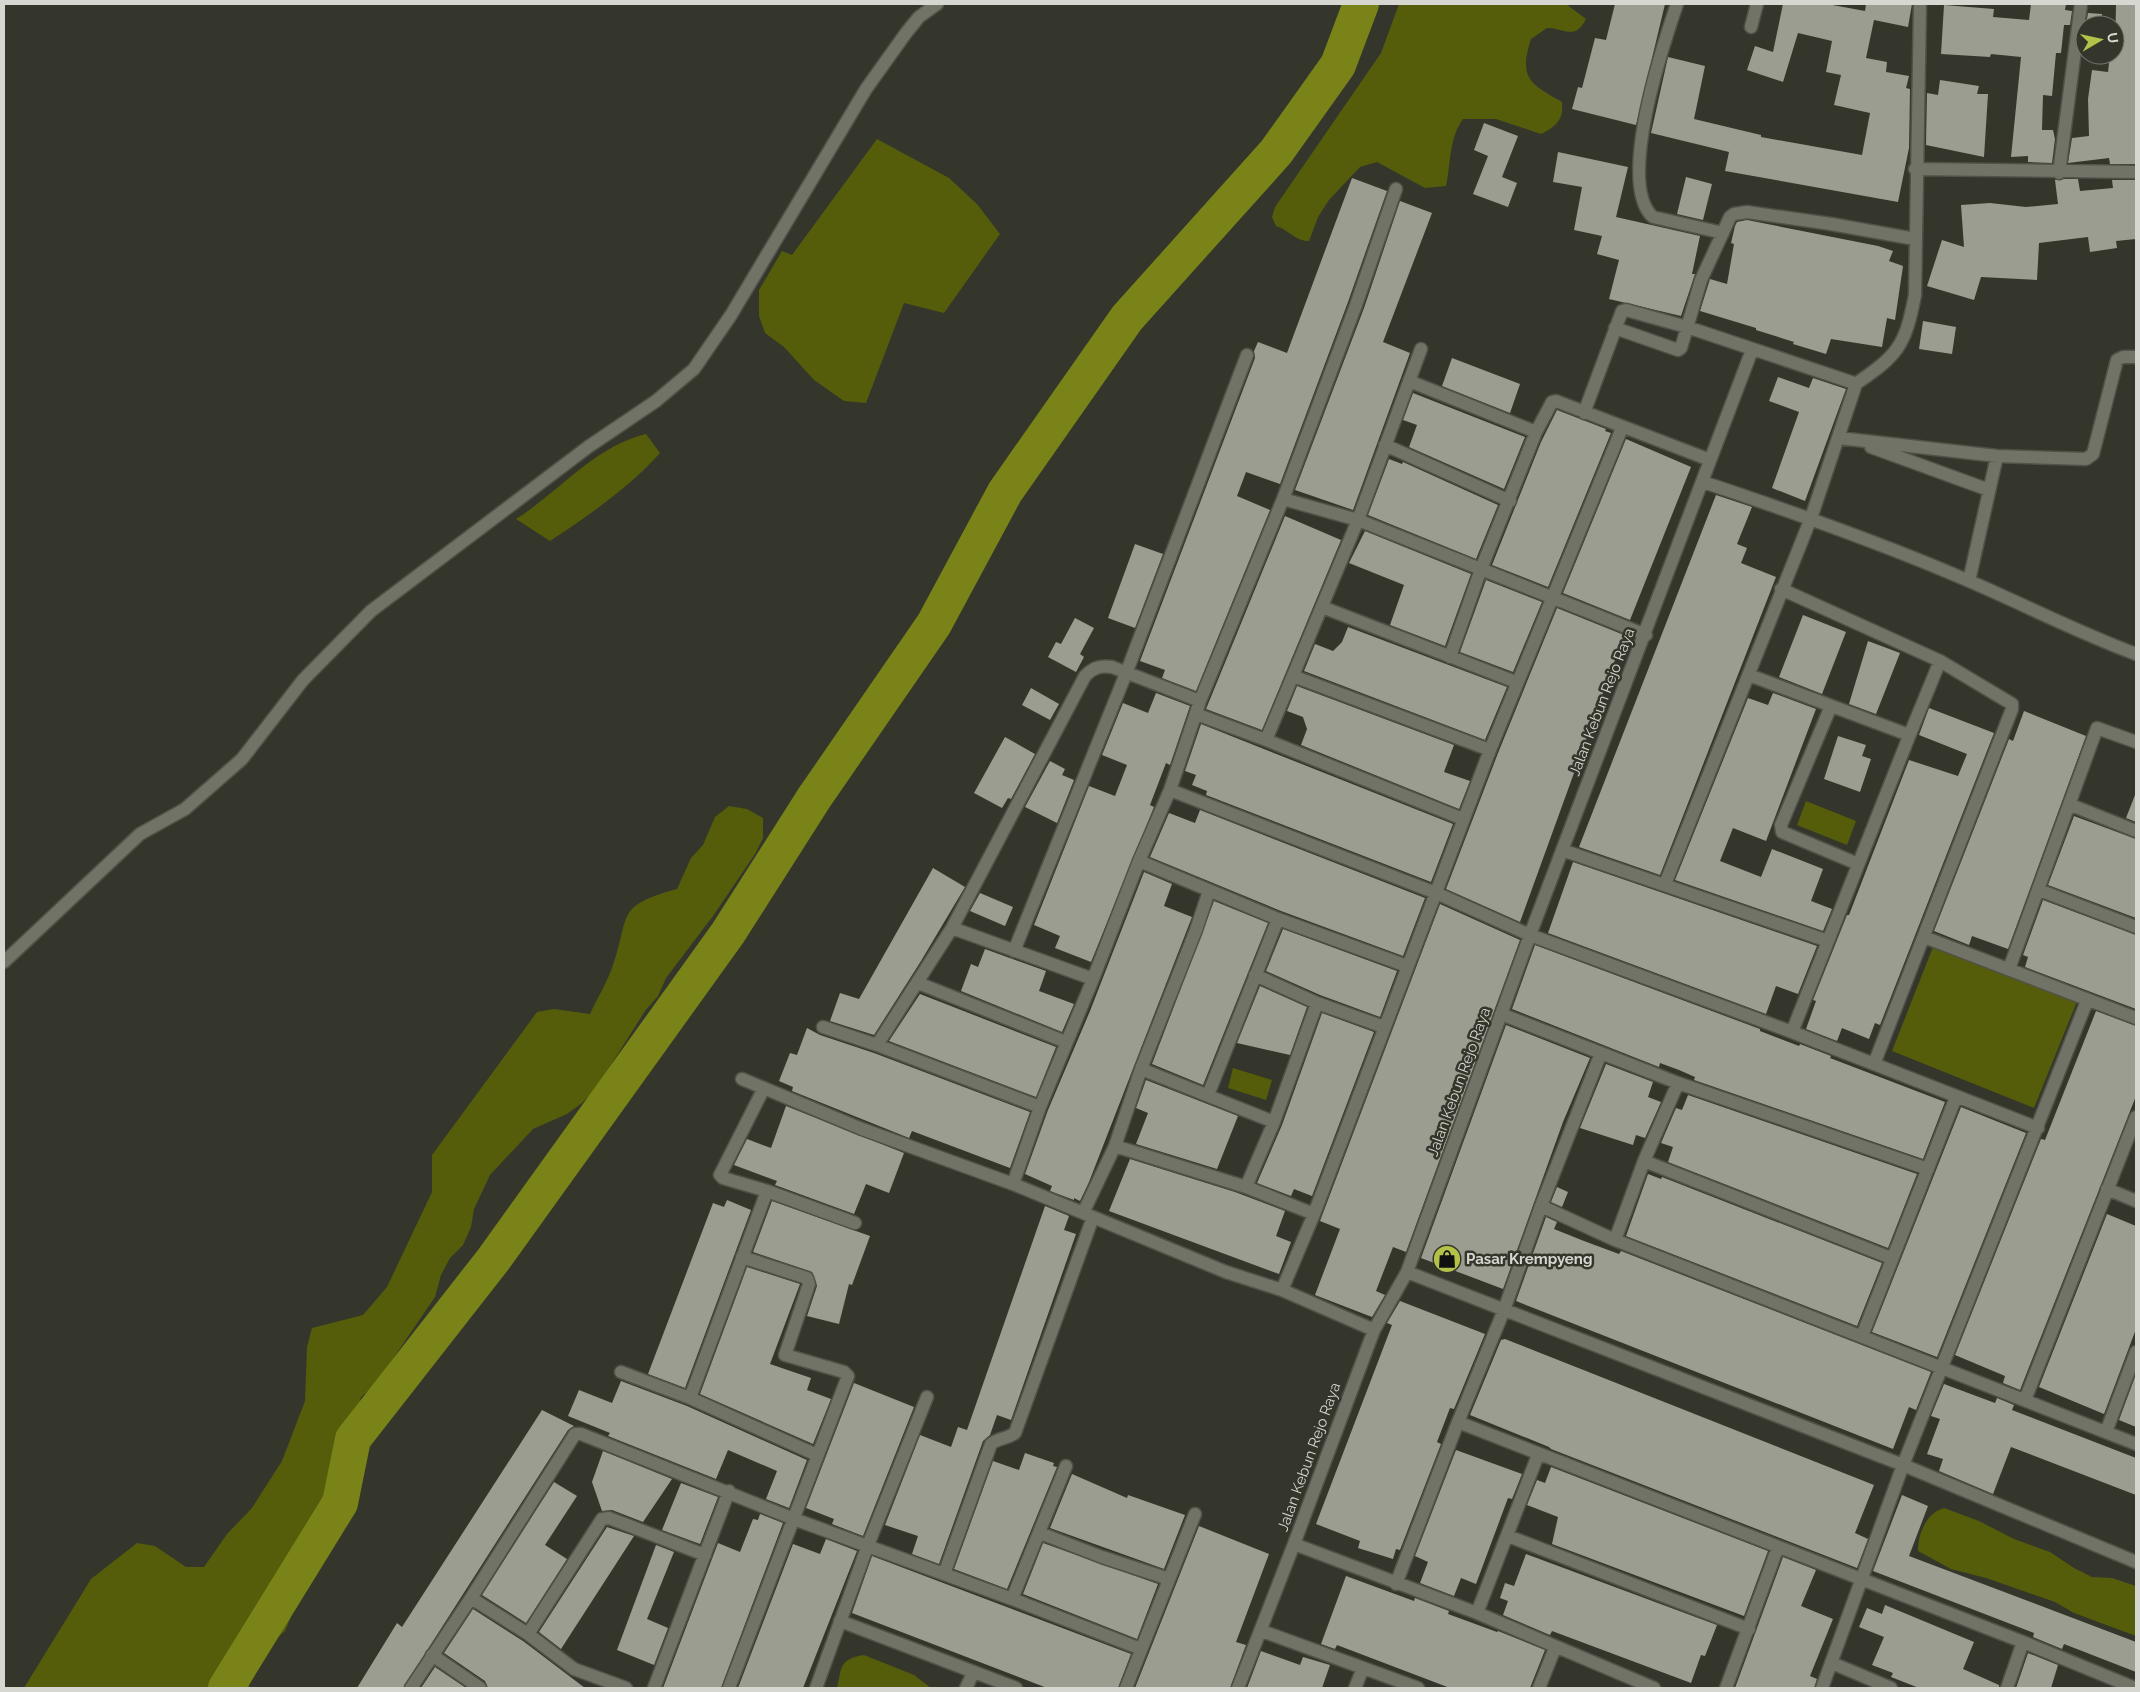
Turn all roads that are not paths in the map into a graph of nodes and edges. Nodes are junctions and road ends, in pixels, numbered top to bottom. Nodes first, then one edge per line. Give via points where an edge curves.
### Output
1 (937, 4) edge
2 (1677, 4) edge
3 (1757, 4) edge
4 (1920, 4) edge
5 (2081, 4) edge
6 (1751, 27) dead end
7 (1916, 169) junction
8 (2136, 172) edge
9 (2059, 173) junction
10 (1396, 189) dead end
11 (1723, 234) junction
12 (1915, 239) junction
13 (1688, 327) junction
14 (1615, 328) junction
15 (1421, 350) dead end
16 (1752, 350) junction
17 (1247, 355) dead end
18 (2136, 357) edge
19 (1409, 381) junction
20 (1854, 385) junction
21 (1584, 413) junction
22 (1622, 428) junction
23 (1536, 432) junction
24 (1845, 439) junction
25 (1385, 446) junction
26 (1997, 456) junction
27 (1710, 460) junction
28 (1703, 482) junction
29 (1989, 490) junction
30 (1282, 499) junction
31 (1510, 501) junction
32 (1811, 518) junction
33 (1358, 520) junction
34 (1481, 569) junction
35 (1969, 581) junction
36 (1781, 589) junction
37 (1551, 599) junction
38 (1322, 607) junction
39 (1646, 635) junction
40 (2136, 654) edge
41 (1450, 657) junction
42 (1940, 661) junction
43 (1128, 672) junction
44 (1749, 675) junction
45 (1293, 676) junction
46 (1516, 682) junction
47 (1200, 701) junction
48 (1831, 706) junction
49 (1196, 714) junction
50 (1909, 735) junction
51 (1266, 740) junction
52 (2136, 742) edge
53 (1490, 750) junction
54 (1170, 790) junction
55 (2071, 805) junction
56 (1463, 819) junction
57 (2136, 831) edge
58 (1562, 850) junction
59 (1139, 861) junction
60 (1858, 864) junction
61 (1666, 884) junction
62 (2039, 890) junction
63 (1209, 891) junction
64 (1436, 892) junction
65 (1278, 918) junction
66 (2136, 927) edge
67 (952, 928) junction
68 (1530, 935) junction
69 (1924, 936) junction
70 (1828, 941) junction
71 (1014, 951) junction
72 (4, 962) edge
73 (1407, 966) junction
74 (2009, 969) junction
75 (1255, 975) junction
76 (1093, 979) junction
77 (918, 983) junction
78 (2087, 1001) junction
79 (1318, 1002) junction
80 (1501, 1014) junction
81 (2136, 1018) edge
82 (823, 1027) dead end
83 (1384, 1028) junction
84 (1792, 1032) junction
85 (1066, 1042) junction
86 (877, 1045) junction
87 (1600, 1053) junction
88 (1874, 1064) junction
89 (1141, 1069) junction
90 (742, 1079) dead end
91 (1678, 1082) junction
92 (764, 1088) junction
93 (1208, 1095) junction
94 (1956, 1097) junction
95 (1040, 1107) junction
96 (2136, 1117) edge
97 (1274, 1122) junction
98 (2038, 1128) junction
99 (1115, 1146) junction
100 (1644, 1161) junction
101 (1928, 1168) junction
102 (1013, 1184) junction
103 (1246, 1187) junction
104 (2107, 1189) junction
105 (767, 1191) junction
106 (2136, 1200) edge
107 (1541, 1206) junction
108 (1314, 1214) junction
109 (1088, 1215) junction
110 (855, 1222) dead end
111 (1615, 1240) junction
112 (742, 1257) junction
113 (1892, 1258) junction
114 (1407, 1272) junction
115 (1282, 1290) junction
116 (1504, 1310) junction
117 (1374, 1330) junction
118 (1862, 1336) junction
119 (2136, 1352) edge
120 (1942, 1369) junction
121 (621, 1372) dead end
122 (928, 1397) dead end
123 (690, 1398) junction
124 (2025, 1400) junction
125 (1458, 1422) junction
126 (2106, 1432) junction
127 (2136, 1444) edge
128 (817, 1455) junction
129 (1538, 1455) junction
130 (1903, 1465) junction
131 (1066, 1466) dead end
132 (729, 1491) junction
133 (1195, 1514) dead end
134 (794, 1519) junction
135 (1040, 1533) junction
136 (1508, 1536) junction
137 (1294, 1544) junction
138 (868, 1545) junction
139 (1778, 1547) junction
140 (705, 1555) junction
141 (2136, 1562) edge
142 (944, 1574) junction
143 (1169, 1579) junction
144 (1863, 1579) junction
145 (1396, 1584) junction
146 (471, 1598) junction
147 (1012, 1599) junction
148 (1477, 1613) junction
149 (840, 1621) junction
150 (1749, 1629) junction
151 (1262, 1631) junction
152 (528, 1634) junction
153 (2024, 1642) junction
154 (1555, 1648) junction
155 (1141, 1649) junction
156 (432, 1655) junction
157 (1832, 1663) junction
158 (1363, 1668) junction
159 (973, 1673) junction
160 (2104, 1682) edge
161 (1636, 1685) edge
162 (411, 1688) edge
163 (480, 1688) edge
164 (626, 1688) edge
165 (654, 1688) edge
166 (729, 1688) edge
167 (816, 1688) edge
168 (966, 1688) edge
169 (1016, 1688) edge
170 (1126, 1688) edge
171 (1238, 1688) edge
172 (1354, 1688) edge
173 (1418, 1688) edge
174 (1539, 1688) edge
175 (1654, 1688) edge
176 (1726, 1688) edge
177 (1822, 1688) edge
178 (1891, 1688) edge
179 (2006, 1688) edge
180 (2135, 1688) edge

1 - 72 street via 919,17 866,89 736,306 694,369 656,401 588,447 371,611 303,680 242,759 185,809 140,834
2 - 11 street via 1660,51 1643,128 1639,174 1641,190 1646,209 1653,217
3 - 6 street
4 - 7 street
5 - 9 street
7 - 9 street
7 - 12 street
8 - 9 street
10 - 30 street
11 - 12 street via 1730,217 1747,212
11 - 13 street via 1701,280
12 - 20 street via 1915,295 1910,324 1901,346
13 - 14 street via 1626,310 1622,311
13 - 14 street via 1678,350
13 - 16 street
14 - 21 street
15 - 19 street
16 - 20 street
16 - 27 street, Jalan Kebun Rejo Raya
17 - 43 street
18 - 26 street via 2117,360 2091,456 2081,460
19 - 23 street
19 - 25 street
20 - 24 street
21 - 22 street
21 - 23 street via 1553,402
22 - 27 street
22 - 37 street
23 - 31 street
24 - 26 street
24 - 29 street
24 - 32 street
25 - 31 street
25 - 33 street
26 - 29 street
27 - 28 street, Jalan Kebun Rejo Raya
28 - 32 street
28 - 39 street, Jalan Kebun Rejo Raya
29 - 35 street
30 - 33 street
30 - 47 street
31 - 34 street
32 - 35 street
32 - 36 street
33 - 34 street
33 - 38 street
34 - 37 street
34 - 41 street
35 - 40 street
36 - 42 street
36 - 44 street
37 - 39 street
37 - 46 street
38 - 41 street
38 - 45 street
39 - 58 street, Jalan Kebun Rejo Raya
41 - 46 street
42 - 50 street
42 - 69 street via 2009,701 2012,709
43 - 47 street
43 - 67 street via 1102,666 1085,676
43 - 71 street
44 - 48 street
44 - 61 street
45 - 51 street
45 - 53 street
46 - 53 street
47 - 49 street
48 - 50 street
48 - 60 street via 1781,825 1782,832
49 - 51 street
49 - 54 street
50 - 60 street
51 - 56 street
52 - 55 street via 2097,728
53 - 56 street
54 - 59 street
54 - 64 street
55 - 57 street
55 - 62 street
56 - 64 street
58 - 61 street
58 - 68 street, Jalan Kebun Rejo Raya
59 - 63 street
59 - 76 street
60 - 70 street
61 - 70 street
62 - 66 street
62 - 74 street
63 - 65 street
63 - 89 street
64 - 68 street
64 - 73 street
65 - 73 street
65 - 75 street
67 - 71 street
67 - 77 street
68 - 80 street, Jalan Kebun Rejo Raya
68 - 84 street
69 - 74 street
69 - 88 street
70 - 84 street
71 - 76 street
73 - 83 street
74 - 78 street
75 - 79 street
75 - 93 street
76 - 85 street
77 - 85 street
77 - 86 street
78 - 81 street
78 - 98 street
79 - 83 street
79 - 97 street
80 - 87 street
80 - 114 street, Jalan Kebun Rejo Raya
82 - 86 street
83 - 108 street
84 - 88 street
85 - 95 street
86 - 95 street
87 - 91 street
87 - 107 street
88 - 94 street
89 - 93 street
89 - 99 street
90 - 92 street
91 - 100 street
91 - 101 street
92 - 102 street via 862,1129
92 - 105 street via 720,1175
93 - 97 street
94 - 98 street
94 - 101 street
95 - 102 street
96 - 104 street
97 - 103 street
98 - 120 street
99 - 103 street
99 - 109 street
100 - 111 street
100 - 113 street
101 - 113 street
102 - 109 street
103 - 108 street
104 - 106 street
104 - 124 street
105 - 110 street
105 - 112 street
107 - 111 street
107 - 116 street
108 - 115 street
109 - 115 street via 1226,1272
109 - 142 street via 1014,1433 991,1444
111 - 118 street
112 - 123 street
112 - 128 street via 807,1278 809,1284 784,1355 844,1372 848,1376
113 - 118 street
114 - 116 street
114 - 117 street, Jalan Kebun Rejo Raya
115 - 117 street
116 - 125 street
116 - 130 street
117 - 137 street, Jalan Kebun Rejo Raya
118 - 120 street
119 - 126 street
120 - 124 street
120 - 130 street
121 - 123 street
122 - 138 street
123 - 128 street
124 - 126 street
125 - 129 street
125 - 145 street
126 - 127 street
128 - 134 street
129 - 136 street
129 - 139 street
130 - 141 street
130 - 144 street
131 - 135 street
132 - 134 street
132 - 140 street
132 - 146 street via 576,1434
133 - 143 street
134 - 138 street
134 - 166 street
135 - 143 street
135 - 147 street
136 - 148 street
136 - 150 street
137 - 145 street
137 - 151 street, Jalan Kebun Rejo Raya
138 - 142 street
138 - 149 street
139 - 144 street
139 - 150 street
140 - 152 street via 609,1518 602,1519
140 - 165 street
142 - 147 street
143 - 155 street
144 - 153 street
144 - 157 street
145 - 148 street
146 - 152 street
146 - 156 street
147 - 155 street
148 - 154 street
149 - 159 street
149 - 167 street
150 - 176 street
151 - 158 street
151 - 171 street, Jalan Kebun Rejo Raya
152 - 164 street via 574,1669
153 - 160 street
153 - 179 street
154 - 161 street
154 - 174 street
155 - 170 street
156 - 162 street
156 - 163 street
157 - 177 street
157 - 178 street
158 - 172 street
158 - 173 street
159 - 168 street
159 - 169 street
160 - 180 street
161 - 175 street

